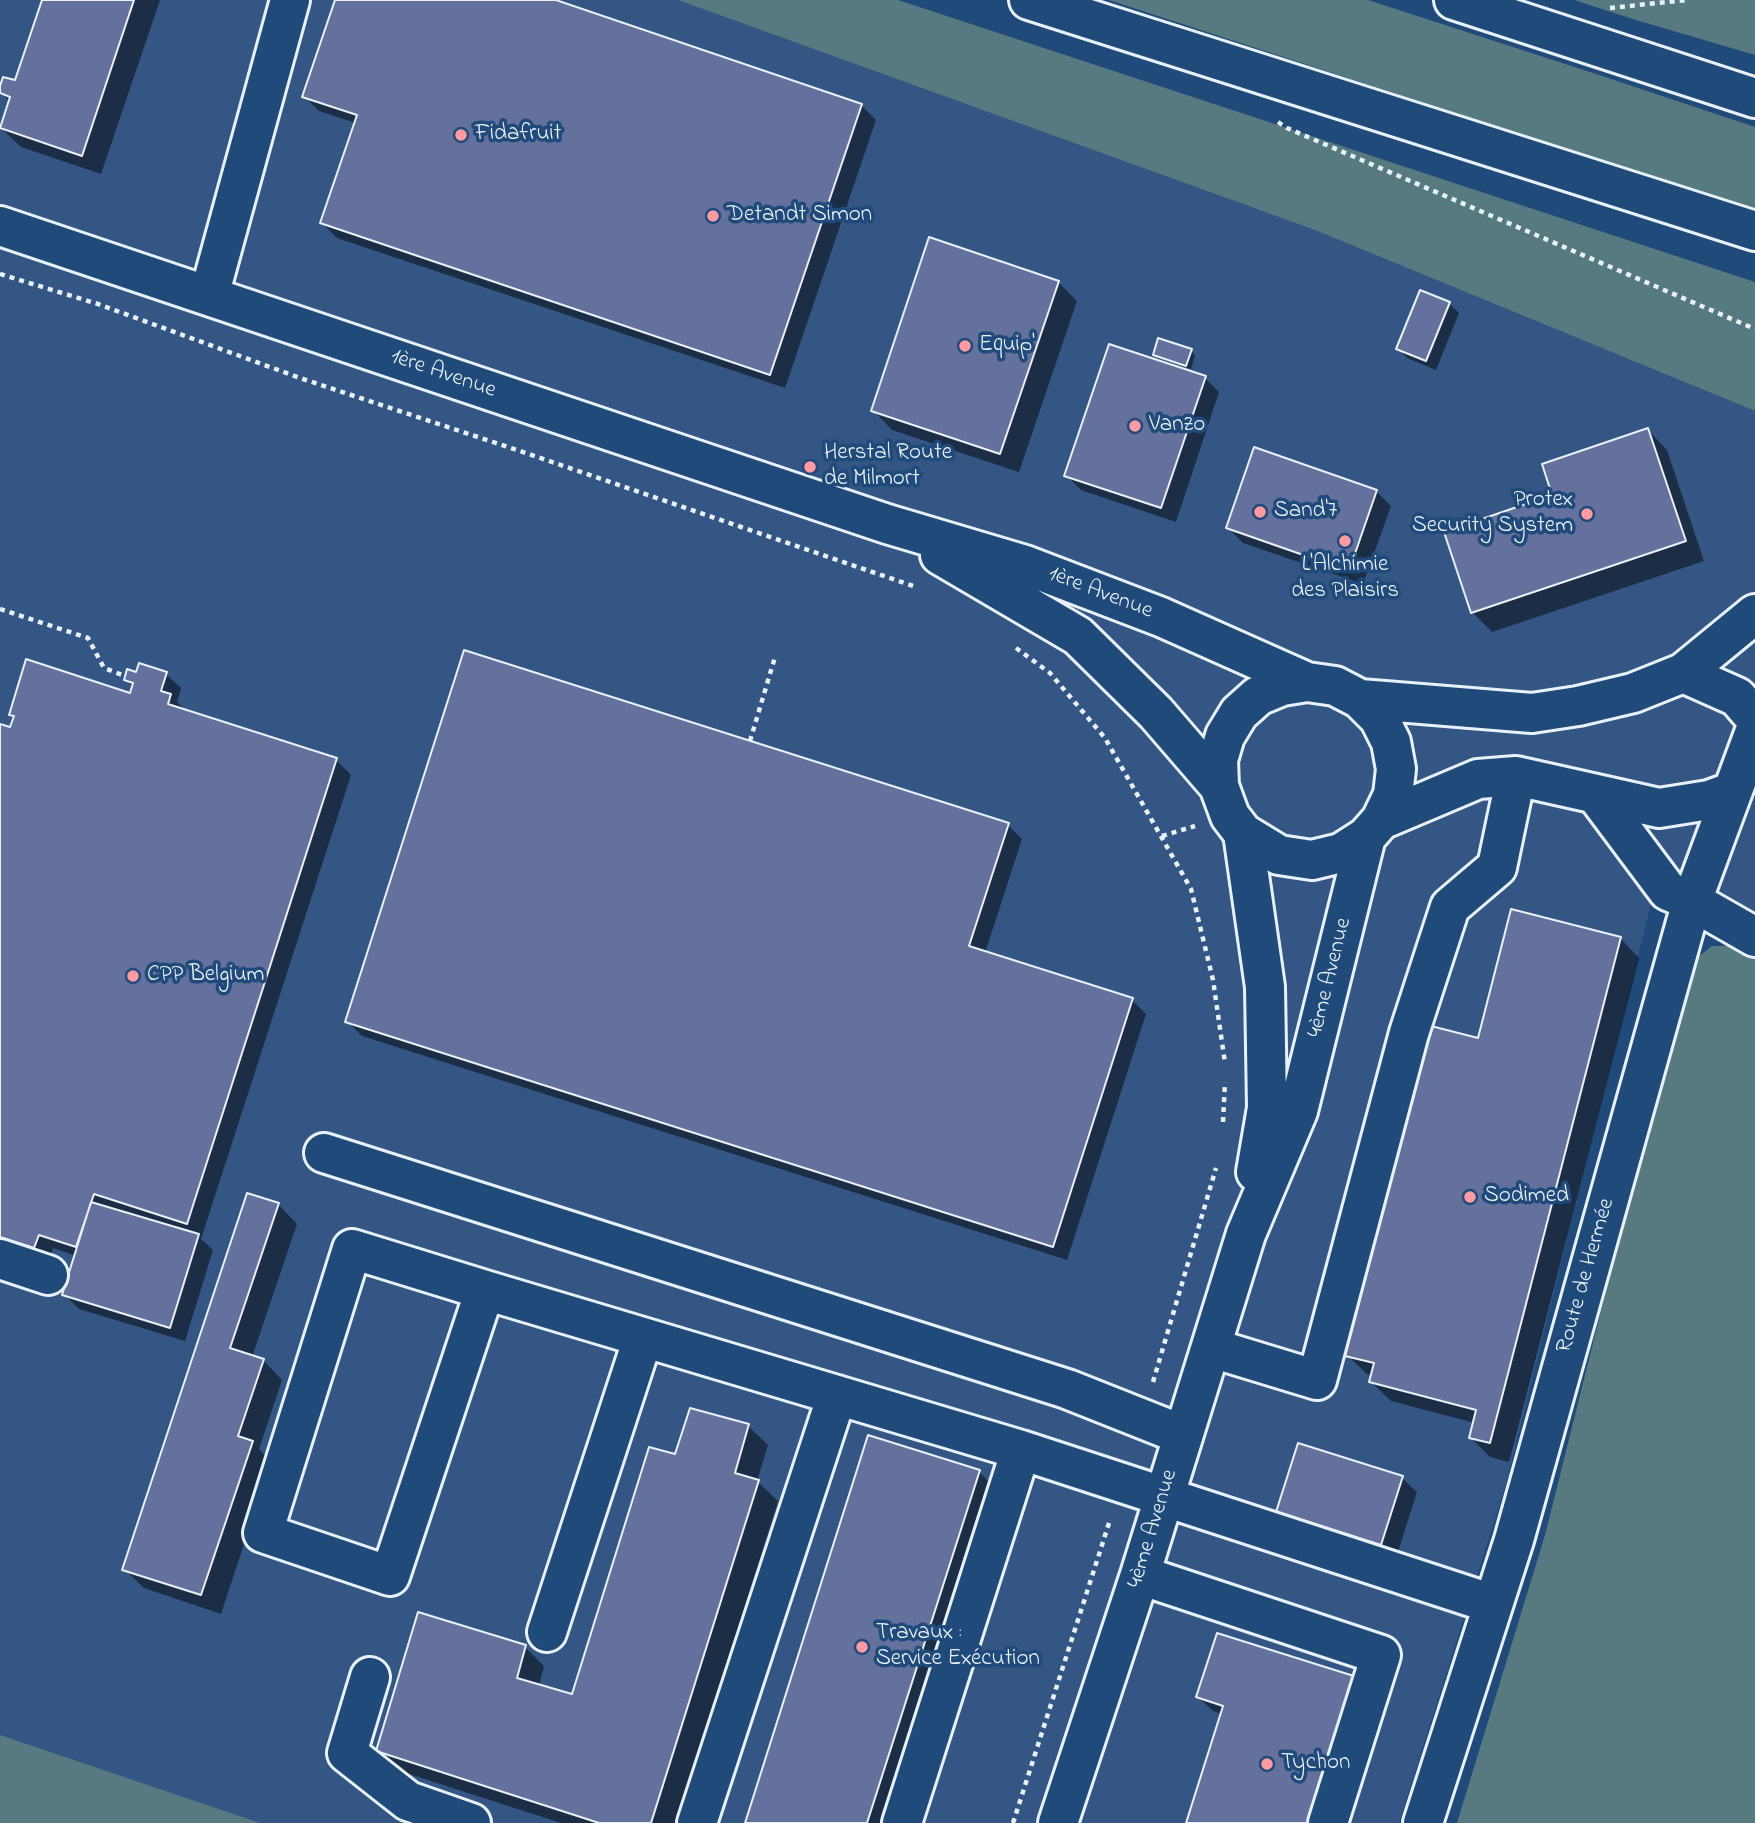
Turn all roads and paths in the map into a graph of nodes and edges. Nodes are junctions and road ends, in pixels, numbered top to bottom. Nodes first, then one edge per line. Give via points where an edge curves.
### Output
1 (290, 0) edge
2 (1029, 0) edge
3 (1454, 0) edge
4 (1755, 98) edge
5 (1276, 121) dead end
6 (0, 226) edge
7 (1755, 231) edge
8 (0, 274) edge
9 (209, 296) junction
10 (1755, 329) edge
11 (887, 524) junction
12 (918, 588) dead end
13 (0, 609) edge
14 (1755, 614) edge
15 (1012, 645) dead end
16 (775, 657) dead end
17 (1683, 673) junction
18 (125, 676) dead end
19 (1307, 682) junction
20 (1360, 699) junction
21 (1755, 718) edge
22 (1755, 730) edge
23 (750, 741) dead end
24 (1516, 776) junction
25 (1219, 786) junction
26 (1731, 792) junction
27 (1597, 796) junction
28 (1374, 829) junction
29 (1243, 833) junction
30 (1692, 901) junction
31 (1755, 937) edge
32 (1222, 1129) dead end
33 (324, 1153) dead end
34 (1217, 1167) dead end
35 (1246, 1234) junction
36 (0, 1259) edge
37 (48, 1275) dead end
38 (485, 1290) junction
39 (643, 1338) junction
40 (1212, 1348) junction
41 (837, 1395) junction
42 (1142, 1419) junction
43 (1183, 1435) junction
44 (1021, 1450) junction
45 (1123, 1482) junction
46 (1164, 1495) junction
47 (1140, 1575) junction
48 (1493, 1604) junction
49 (547, 1632) dead end
50 (370, 1676) dead end
51 (471, 1823) edge
52 (697, 1823) edge
53 (902, 1823) edge
54 (1013, 1823) edge
55 (1058, 1823) edge
56 (1328, 1823) edge
57 (1423, 1823) edge

1 - 9 street
2 - 7 street
3 - 4 street
5 - 10 path
6 - 9 street, 1ère Avenue
8 - 12 path
9 - 11 street, 1ère Avenue
11 - 19 street, 1ère Avenue via 1050,575 1161,617
11 - 25 street, 1ère Avenue via 1078,636 1156,713
13 - 18 path via 88,638 104,668
14 - 17 street, 1ère Avenue
15 - 32 path via 1050,673 1105,738 1191,889 1213,980 1226,1069
16 - 23 path
17 - 20 street, 1ère Avenue via 1633,694 1532,713
17 - 21 street via 1737,697
19 - 20 street, 1ère Avenue via 1335,686
19 - 25 street, 1ère Avenue via 1282,685 1258,696 1239,713 1218,760
20 - 28 street, 1ère Avenue via 1379,718 1391,742 1396,769 1392,795
22 - 26 street, Route de Hermée
24 - 27 street, 1ère Avenue
24 - 28 street, 1ère Avenue via 1478,779
24 - 40 street via 1497,867 1450,907 1409,1033 1317,1380
25 - 29 street, 1ère Avenue via 1230,816
26 - 27 street, 1ère Avenue via 1658,808
26 - 30 street, Route de Hermée
27 - 30 street via 1668,891
28 - 29 street, 1ère Avenue via 1341,853 1312,860 1279,855
28 - 35 street, 4ème Avenue via 1298,1111
29 - 35 street, 4ème Avenue via 1265,987 1267,1108
30 - 31 street
30 - 48 street, Route de Hermée
33 - 42 street via 1068,1389
34 - 42 path
35 - 40 street, 4ème Avenue
36 - 37 street
38 - 38 street via 390,1576 263,1533 352,1249
38 - 39 street
39 - 41 street
39 - 49 street
40 - 43 street, 4ème Avenue
41 - 44 street
41 - 52 street
42 - 43 street
43 - 46 street, 4ème Avenue
44 - 45 street
44 - 53 street
45 - 46 street
45 - 54 path
46 - 47 street, 4ème Avenue
46 - 48 street
47 - 55 street, 4ème Avenue
47 - 56 street via 1381,1655
48 - 57 street, Route de Hermée
50 - 51 street via 347,1752 408,1801

